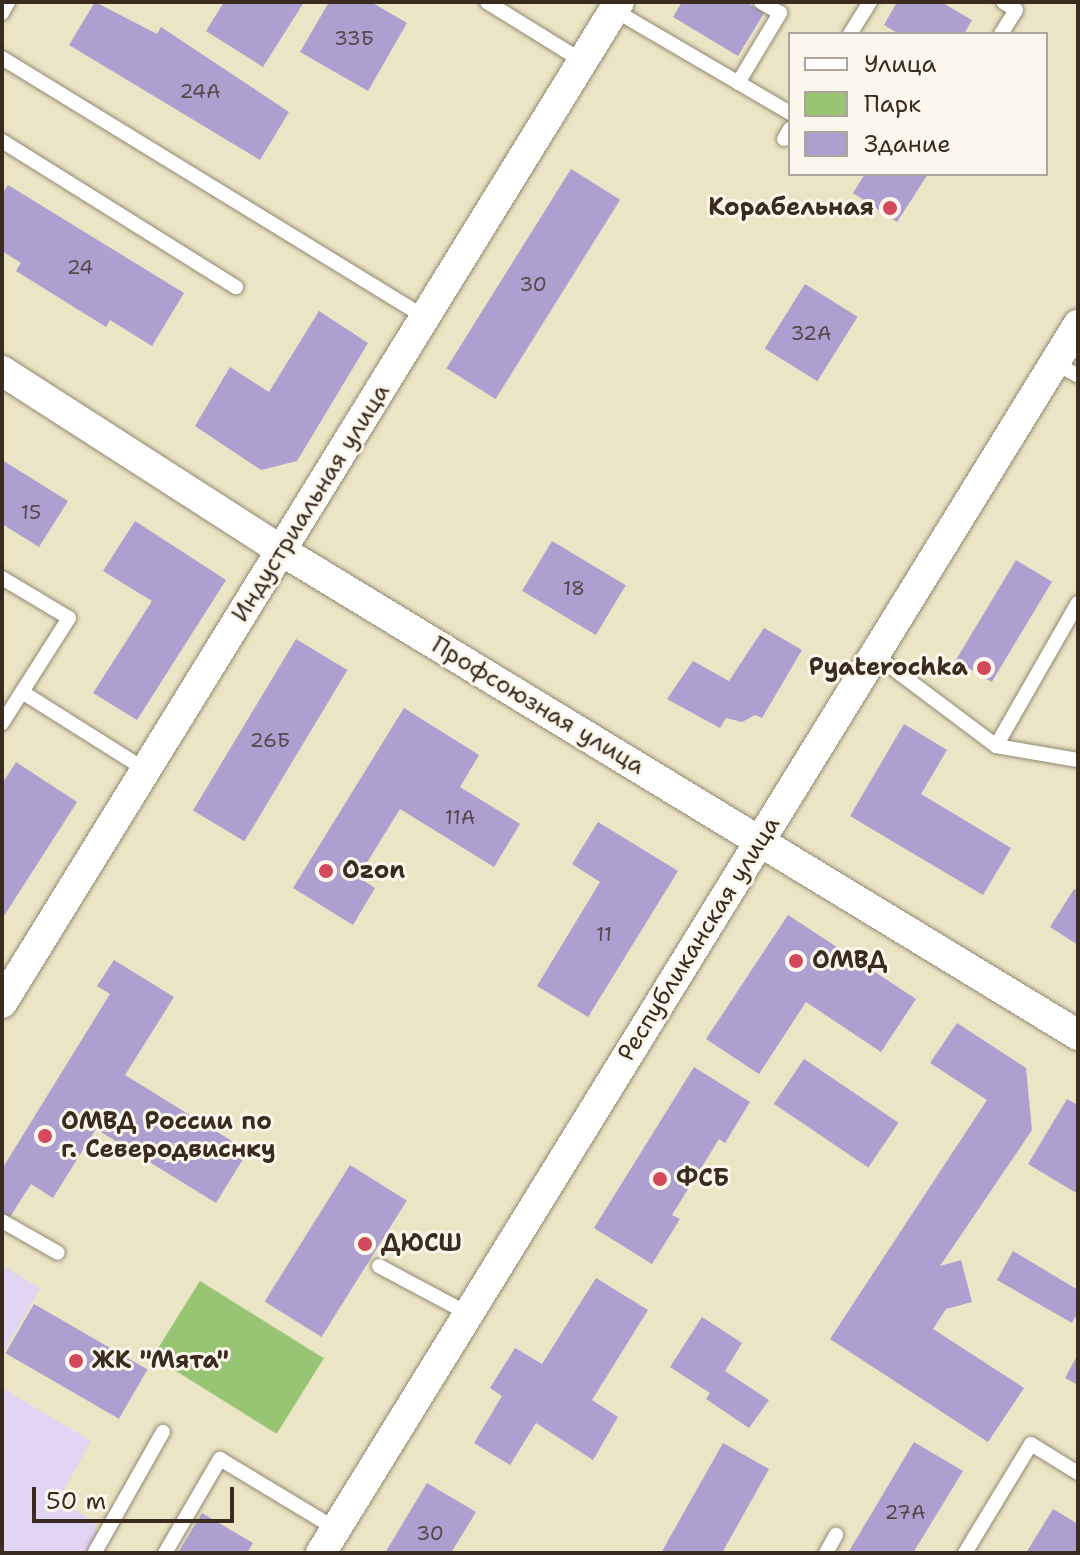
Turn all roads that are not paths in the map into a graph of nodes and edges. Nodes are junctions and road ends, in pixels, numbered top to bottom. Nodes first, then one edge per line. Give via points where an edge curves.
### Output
1 (8, 2) edge
2 (487, 2) edge
3 (761, 2) edge
4 (870, 2) edge
5 (1003, 2) edge
6 (616, 6) edge
7 (2, 13) edge
8 (851, 32) edge
9 (1002, 32) edge
10 (2, 58) edge
11 (582, 61) junction
12 (738, 83) junction
13 (788, 112) edge
14 (2, 141) edge
15 (236, 287) dead end
16 (425, 317) junction
17 (1078, 325) edge
18 (1066, 370) edge
19 (2, 371) edge
20 (282, 551) junction
21 (2, 578) edge
22 (1078, 603) edge
23 (875, 655) junction
24 (22, 692) junction
25 (2, 723) edge
26 (996, 746) junction
27 (1078, 760) edge
28 (146, 770) junction
29 (760, 841) junction
30 (2, 1003) edge
31 (1078, 1035) edge
32 (2, 1221) edge
33 (58, 1253) dead end
34 (379, 1266) dead end
35 (469, 1314) junction
36 (163, 1432) dead end
37 (1078, 1473) edge
38 (836, 1535) dead end
39 (328, 1541) edge
40 (96, 1553) edge
41 (165, 1553) edge
42 (826, 1553) edge
43 (965, 1553) edge

1 - 7 lane
2 - 11 lane
3 - 12 lane via 780,13
4 - 8 lane
5 - 9 lane via 1016,10
6 - 11 street, Индустриальная улица
6 - 12 lane
10 - 16 lane
11 - 16 street, Индустриальная улица
12 - 13 lane
14 - 15 lane
16 - 20 street, Индустриальная улица
17 - 18 street, Республиканская улица
18 - 23 street, Республиканская улица
19 - 20 street, Профсоюзная улица
20 - 28 street, Индустриальная улица
20 - 29 street, Профсоюзная улица
21 - 24 lane via 69,618
22 - 26 lane
23 - 26 lane
23 - 29 street, Республиканская улица
24 - 25 lane
24 - 28 lane
26 - 27 lane
28 - 30 street, Индустриальная улица
29 - 31 street, Профсоюзная улица
29 - 35 street, Республиканская улица
32 - 33 lane
34 - 35 lane
35 - 39 street, Республиканская улица
36 - 40 lane
37 - 43 lane via 1031,1444
38 - 42 lane
39 - 41 lane via 220,1459

